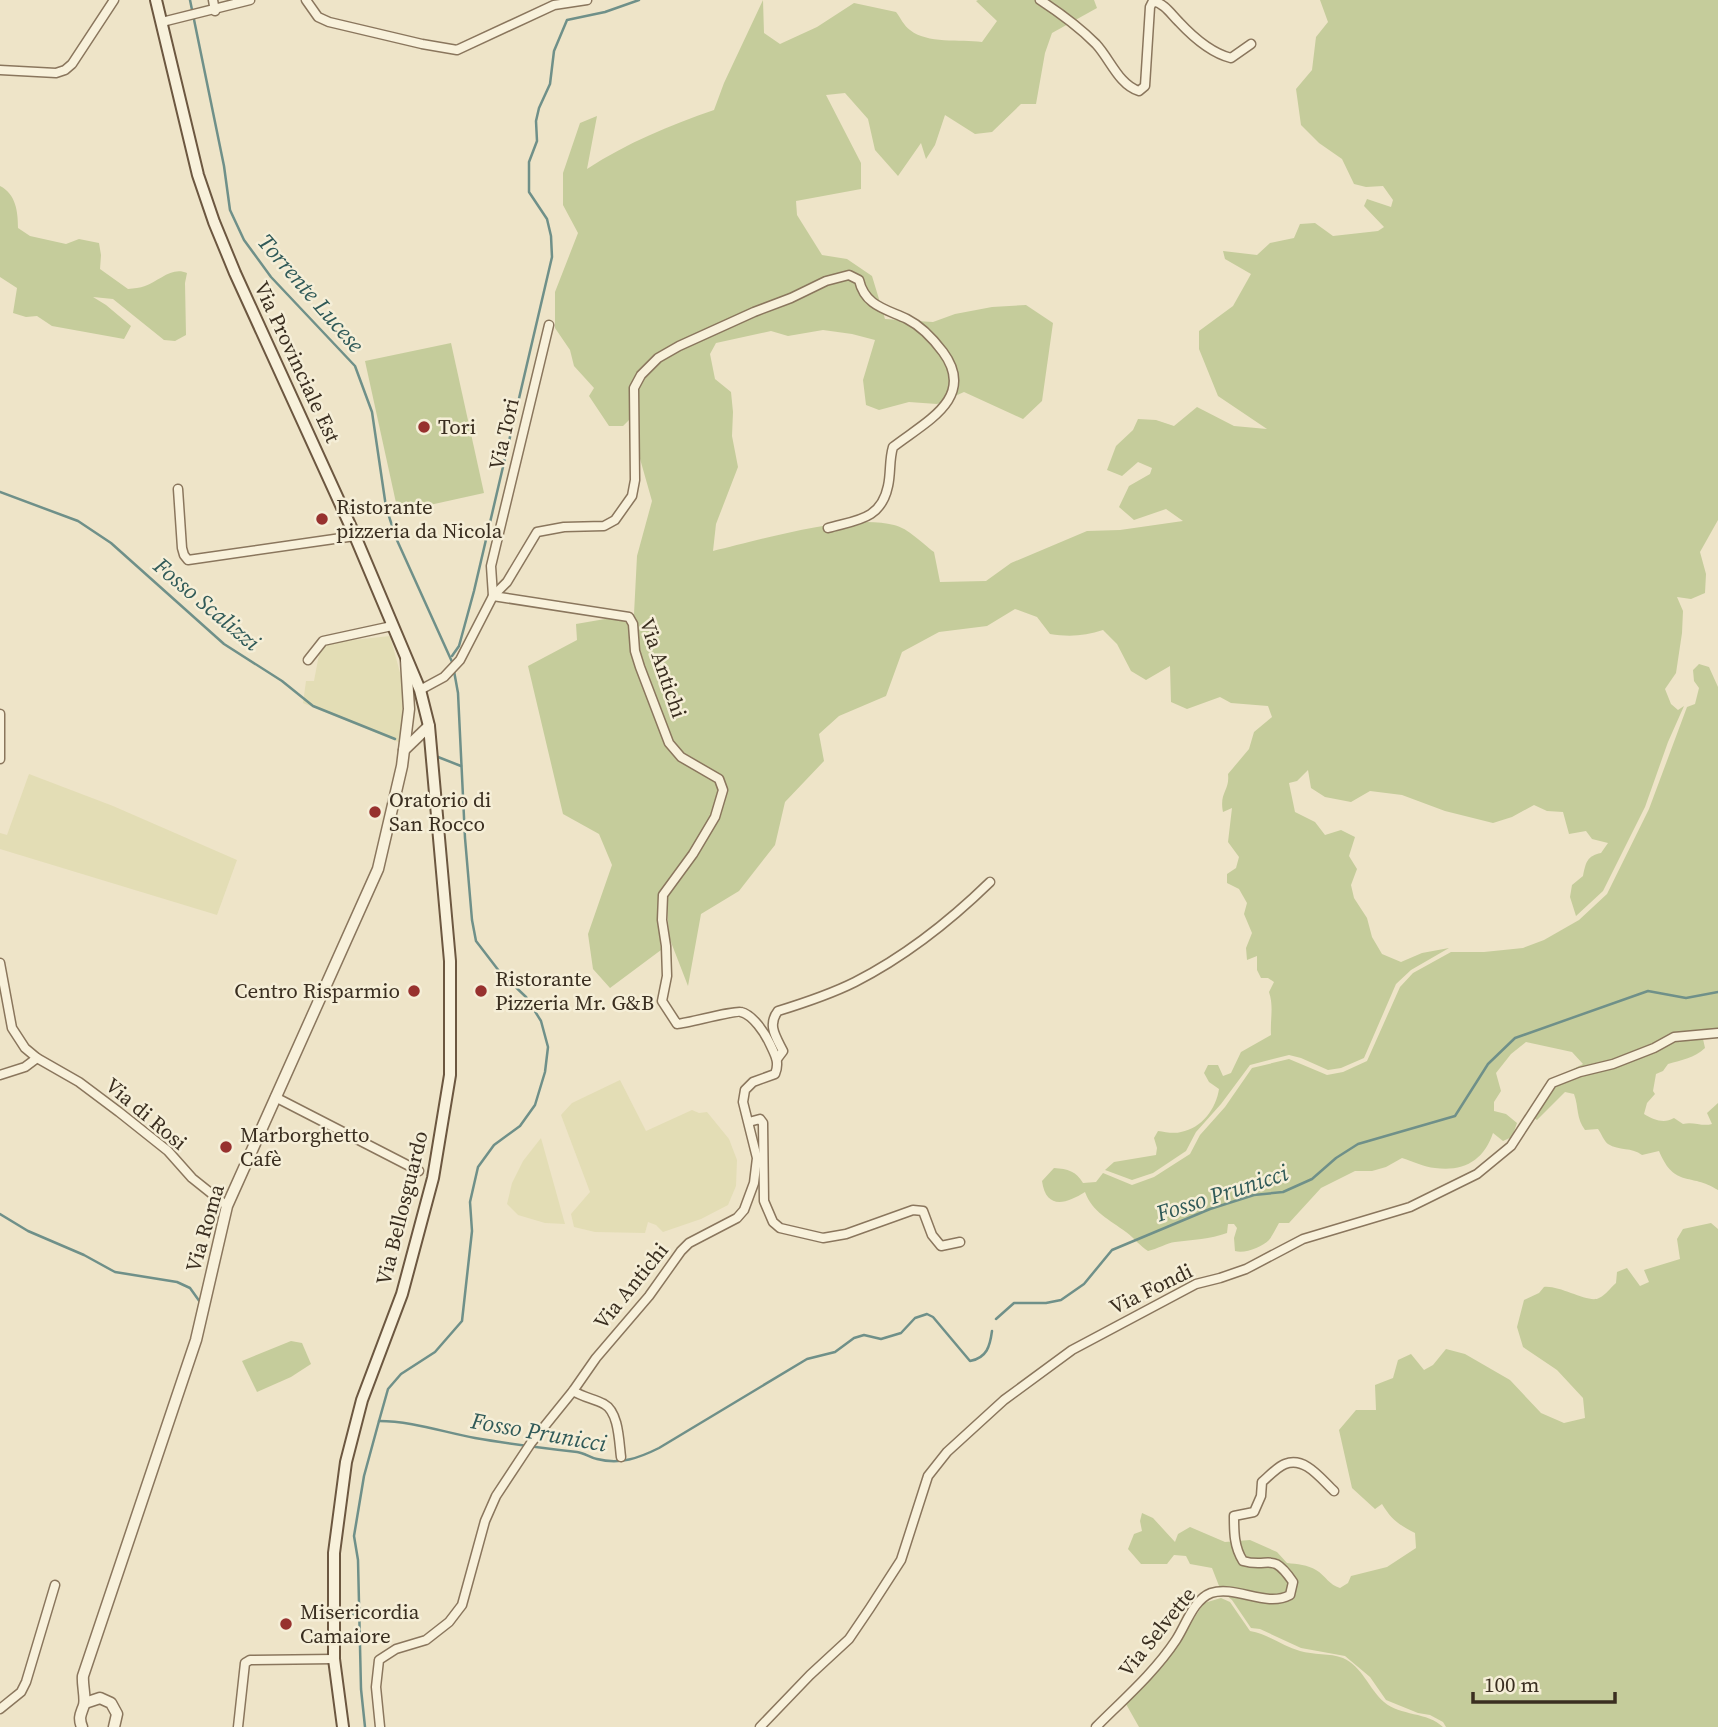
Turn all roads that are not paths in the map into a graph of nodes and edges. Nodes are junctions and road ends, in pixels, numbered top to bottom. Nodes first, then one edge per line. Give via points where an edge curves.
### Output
1 (114, 0) edge
2 (156, 0) edge
3 (213, 0) edge
4 (250, 0) edge
5 (306, 0) edge
6 (587, 0) edge
7 (1040, 0) edge
8 (212, 11) junction
9 (162, 23) junction
10 (1251, 44) dead end
11 (0, 70) edge
12 (550, 326) dead end
13 (178, 489) dead end
14 (828, 528) dead end
15 (355, 536) junction
16 (493, 596) junction
17 (392, 626) junction
18 (406, 659) junction
19 (308, 660) dead end
20 (420, 690) junction
21 (409, 709) junction
22 (0, 714) edge
23 (428, 721) junction
24 (407, 730) junction
25 (413, 741) junction
26 (404, 750) junction
27 (431, 752) junction
28 (0, 759) edge
29 (990, 882) dead end
30 (0, 963) edge
31 (1718, 1033) edge
32 (37, 1058) junction
33 (777, 1059) junction
34 (0, 1075) edge
35 (275, 1097) junction
36 (749, 1122) junction
37 (419, 1171) dead end
38 (227, 1206) junction
39 (960, 1242) dead end
40 (573, 1391) junction
41 (621, 1457) dead end
42 (1334, 1491) dead end
43 (55, 1585) dead end
44 (334, 1659) junction
45 (89, 1701) junction
46 (0, 1709) edge
47 (82, 1727) edge
48 (114, 1727) edge
49 (238, 1727) edge
50 (343, 1727) edge
51 (380, 1727) edge
52 (760, 1727) edge
53 (1096, 1727) edge

1 - 11 street via 65,71
2 - 9 main road, Via Provinciale Est
3 - 8 street
4 - 8 street
5 - 6 street via 318,17 329,22 457,50 554,5
7 - 10 street via 1075,24 1129,88 1139,91 1145,86 1153,1 1220,55 1231,58
8 - 9 street
9 - 15 main road, Via Provinciale Est via 198,175 214,222
12 - 16 street, Via Tori via 491,566
13 - 15 street via 182,548 188,561
14 - 16 street via 878,510 888,487 893,447 947,405 956,388 949,360 933,340 909,320 871,302 859,280 849,275 754,312 658,358 634,388 632,496 615,520 604,526 537,532 507,582
15 - 17 main road, Via Provinciale Est
16 - 20 street, Via Tori via 460,660 444,677
16 - 33 street, Via Antichi via 629,617 640,667 669,743 681,757 719,779 723,790 715,817 663,895 667,976 662,1001 677,1024 745,1013 768,1038
17 - 18 main road, Via Provinciale Est
17 - 19 street via 323,642
18 - 20 main road, Via Provinciale Est
18 - 21 street, Via Roma
20 - 21 street
20 - 23 main road, Via Bellosguardo
21 - 24 street, Via Roma
22 - 28 street
23 - 24 street via 417,720
23 - 25 street
23 - 27 main road, Via Bellosguardo
24 - 26 street, Via Roma
25 - 26 street
25 - 27 street via 425,744
26 - 35 street, Via Roma via 378,869
27 - 44 main road, Via Bellosguardo via 450,961 450,1074 433,1178 402,1294 362,1400 346,1462 334,1553
29 - 33 street via 952,918 886,965 852,984 778,1011 772,1026 783,1051
30 - 32 street, Via di Rosi via 12,1028
31 - 52 street, Via Fondi via 1674,1037 1614,1064 1552,1083 1511,1146 1477,1174 1410,1207 1303,1239 1246,1269 1196,1284 1072,1350 1004,1400 936,1465 928,1476 901,1560 870,1608 849,1639
32 - 34 street
32 - 38 street, Via di Rosi via 119,1112
33 - 36 street, Via Antichi via 775,1074 745,1090
35 - 37 street
35 - 38 street, Via Roma
36 - 39 street via 760,1119 763,1123 764,1201 780,1228 823,1238 913,1210 923,1211 941,1246
36 - 40 street, Via Antichi via 757,1157 744,1210 681,1251
38 - 45 street, Via Roma via 195,1340 83,1676 82,1690
40 - 41 street via 610,1409
40 - 51 street, Via Antichi via 496,1496 462,1605 426,1640 379,1660
42 - 53 street, Via Selvette via 1299,1462 1284,1464 1262,1482 1254,1512 1234,1516 1237,1552 1243,1561 1269,1561 1283,1569 1293,1582 1290,1595 1280,1600 1220,1592 1199,1600 1176,1641
43 - 46 street via 26,1682
44 - 49 street via 245,1663
44 - 50 main road, Via Bellosguardo
45 - 47 street via 79,1716
45 - 48 street via 106,1699 115,1708

